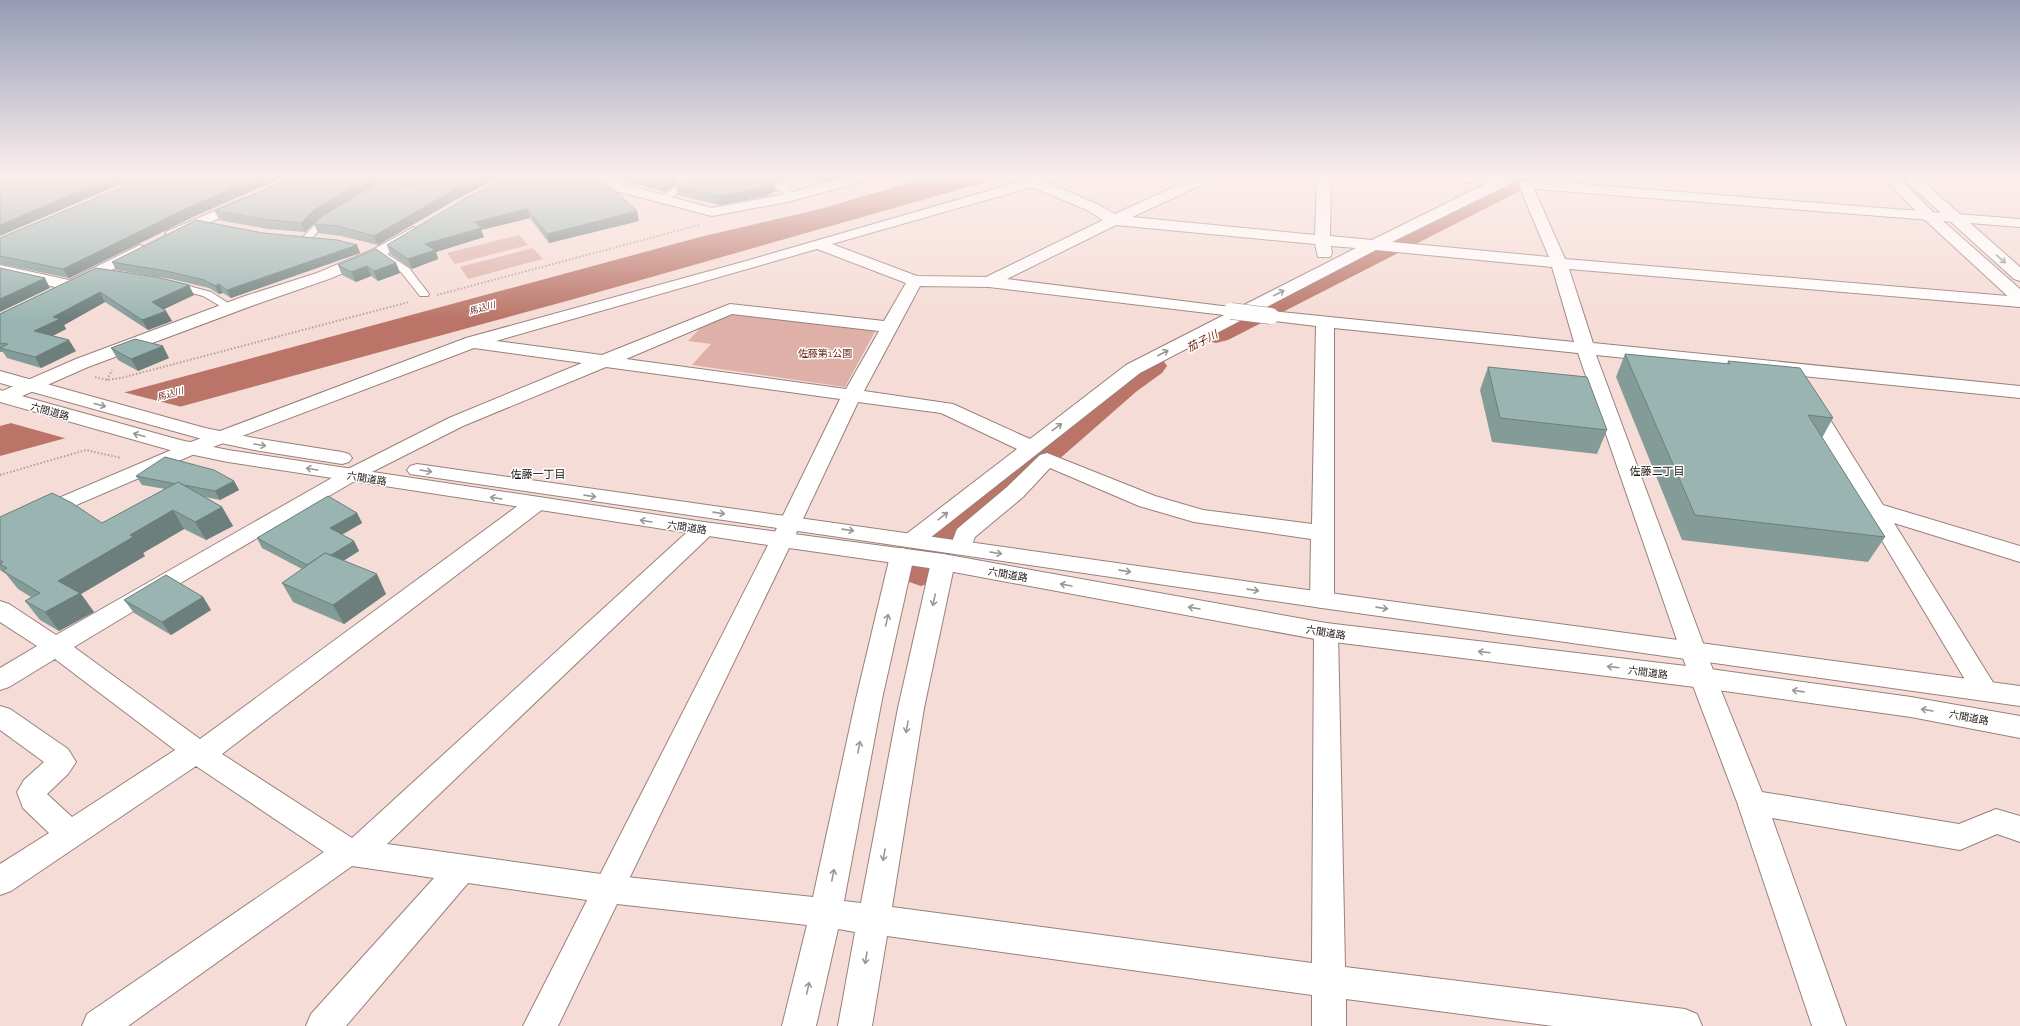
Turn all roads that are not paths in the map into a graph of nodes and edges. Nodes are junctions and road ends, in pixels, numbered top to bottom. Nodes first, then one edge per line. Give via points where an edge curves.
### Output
1 (194, 224) edge
2 (208, 224) edge
3 (320, 224) edge
4 (428, 224) edge
5 (881, 224) edge
6 (1106, 224) edge
7 (1154, 224) edge
8 (1323, 224) edge
9 (1425, 224) edge
10 (1539, 224) edge
11 (1938, 224) edge
12 (1961, 224) edge
13 (220, 226) edge
14 (290, 237) edge
15 (306, 239) junction
16 (1322, 240) junction
17 (327, 241) edge
18 (817, 244) junction
19 (354, 246) edge
20 (1375, 246) junction
21 (380, 252) junction
22 (1559, 263) junction
23 (1326, 269) junction
24 (0, 270) edge
25 (96, 272) junction
26 (112, 274) edge
27 (2020, 276) edge
28 (915, 281) junction
29 (165, 282) edge
30 (989, 282) junction
31 (69, 285) junction
32 (424, 294) dead end
33 (48, 296) edge
34 (2020, 298) edge
35 (2020, 302) edge
36 (231, 308) junction
37 (1325, 322) junction
38 (889, 327) junction
39 (472, 342) junction
40 (1584, 348) junction
41 (606, 361) junction
42 (1789, 368) junction
43 (0, 377) edge
44 (2020, 392) edge
45 (28, 395) junction
46 (852, 395) junction
47 (2, 397) edge
48 (198, 441) junction
49 (1030, 447) junction
50 (374, 464) junction
51 (351, 475) junction
52 (535, 504) junction
53 (1875, 510) junction
54 (704, 530) junction
55 (0, 531) edge
56 (785, 531) junction
57 (1322, 533) junction
58 (908, 548) junction
59 (954, 552) junction
60 (2020, 554) edge
61 (1322, 600) junction
62 (0, 610) edge
63 (1326, 632) junction
64 (55, 646) junction
65 (1693, 650) junction
66 (1703, 678) junction
67 (0, 680) edge
68 (1985, 691) junction
69 (2020, 696) edge
70 (0, 716) edge
71 (2020, 727) edge
72 (198, 752) junction
73 (1752, 802) junction
74 (2020, 829) edge
75 (71, 834) junction
76 (353, 853) junction
77 (462, 868) junction
78 (0, 881) edge
79 (608, 889) junction
80 (826, 913) junction
81 (873, 919) junction
82 (1329, 981) junction
83 (99, 1026) edge
84 (323, 1026) edge
85 (540, 1026) edge
86 (800, 1026) edge
87 (855, 1026) edge
88 (1328, 1026) edge
89 (1685, 1026) edge
90 (1829, 1026) edge

1 - 25 street
2 - 13 street
3 - 15 lane
4 - 21 street
5 - 18 street
6 - 30 street
7 - 16 street
8 - 16 street
9 - 20 street
10 - 22 street
11 - 34 street
12 -> 27 street
14 - 15 street
15 - 17 street
16 - 20 street
16 - 23 street
18 - 28 street
18 - 39 street
19 - 21 street
20 - 22 street
20 - 23 street
21 - 32 lane via 405,270
21 - 36 street via 323,276
22 - 35 street
22 - 40 street
49 -> 23 street via 1133,369
24 - 31 street
25 - 26 lane
25 - 31 street
28 - 30 street
28 - 38 street
29 - 36 lane via 207,294
30 - 37 street, bridge
31 - 33 street
36 - 45 street via 82,363
37 - 40 street
37 - 57 street
38 - 41 street via 730,309
38 - 46 street
39 - 41 street
39 - 48 street
40 - 42 street
40 - 65 street
41 - 46 street
41 - 50 street via 456,422
42 - 44 street
42 - 53 street
43 - 45 street, 六間道路
45 - 47 street, 六間道路
48 -> 45 street, 六間道路
45 -> 48 street, 六間道路 via 62,395
46 - 49 street via 946,408
46 - 56 street
48 -> 50 street, 六間道路 via 254,444
51 -> 48 street, 六間道路
48 - 55 street
58 -> 49 street
50 - 51 street
50 -> 56 street, 六間道路 via 544,489
52 -> 51 street, 六間道路
51 - 64 street
54 -> 52 street, 六間道路
52 - 72 street
53 - 60 street
53 - 68 street
54 - 56 street, 六間道路
54 - 76 street
56 - 58 street, 六間道路
56 - 79 street
57 - 59 street via 1202,517 1147,501 1047,459 1015,492 965,534
57 - 61 street
58 - 59 street, 六間道路
80 -> 58 street via 869,699
59 -> 61 street, 六間道路
63 -> 59 street, 六間道路
59 -> 81 street via 911,708
61 -> 65 street, 六間道路
62 - 64 street
66 -> 63 street, 六間道路
63 - 82 street
64 - 67 street
64 - 72 street
65 - 66 street
65 - 68 street, 六間道路
71 -> 66 street, 六間道路 via 1911,707
66 - 73 street
68 - 69 street, 六間道路
70 - 75 street via 62,762 57,770 31,792 33,799
72 - 75 street
72 - 76 street
73 - 74 street via 1960,837 1996,821
73 - 90 street
75 - 78 street
76 - 77 street
76 - 83 street
77 - 79 street
77 - 84 street
79 - 80 street
79 - 85 street
80 - 81 street
86 -> 80 street
81 - 82 street
81 -> 87 street
82 - 88 street
82 - 89 street

